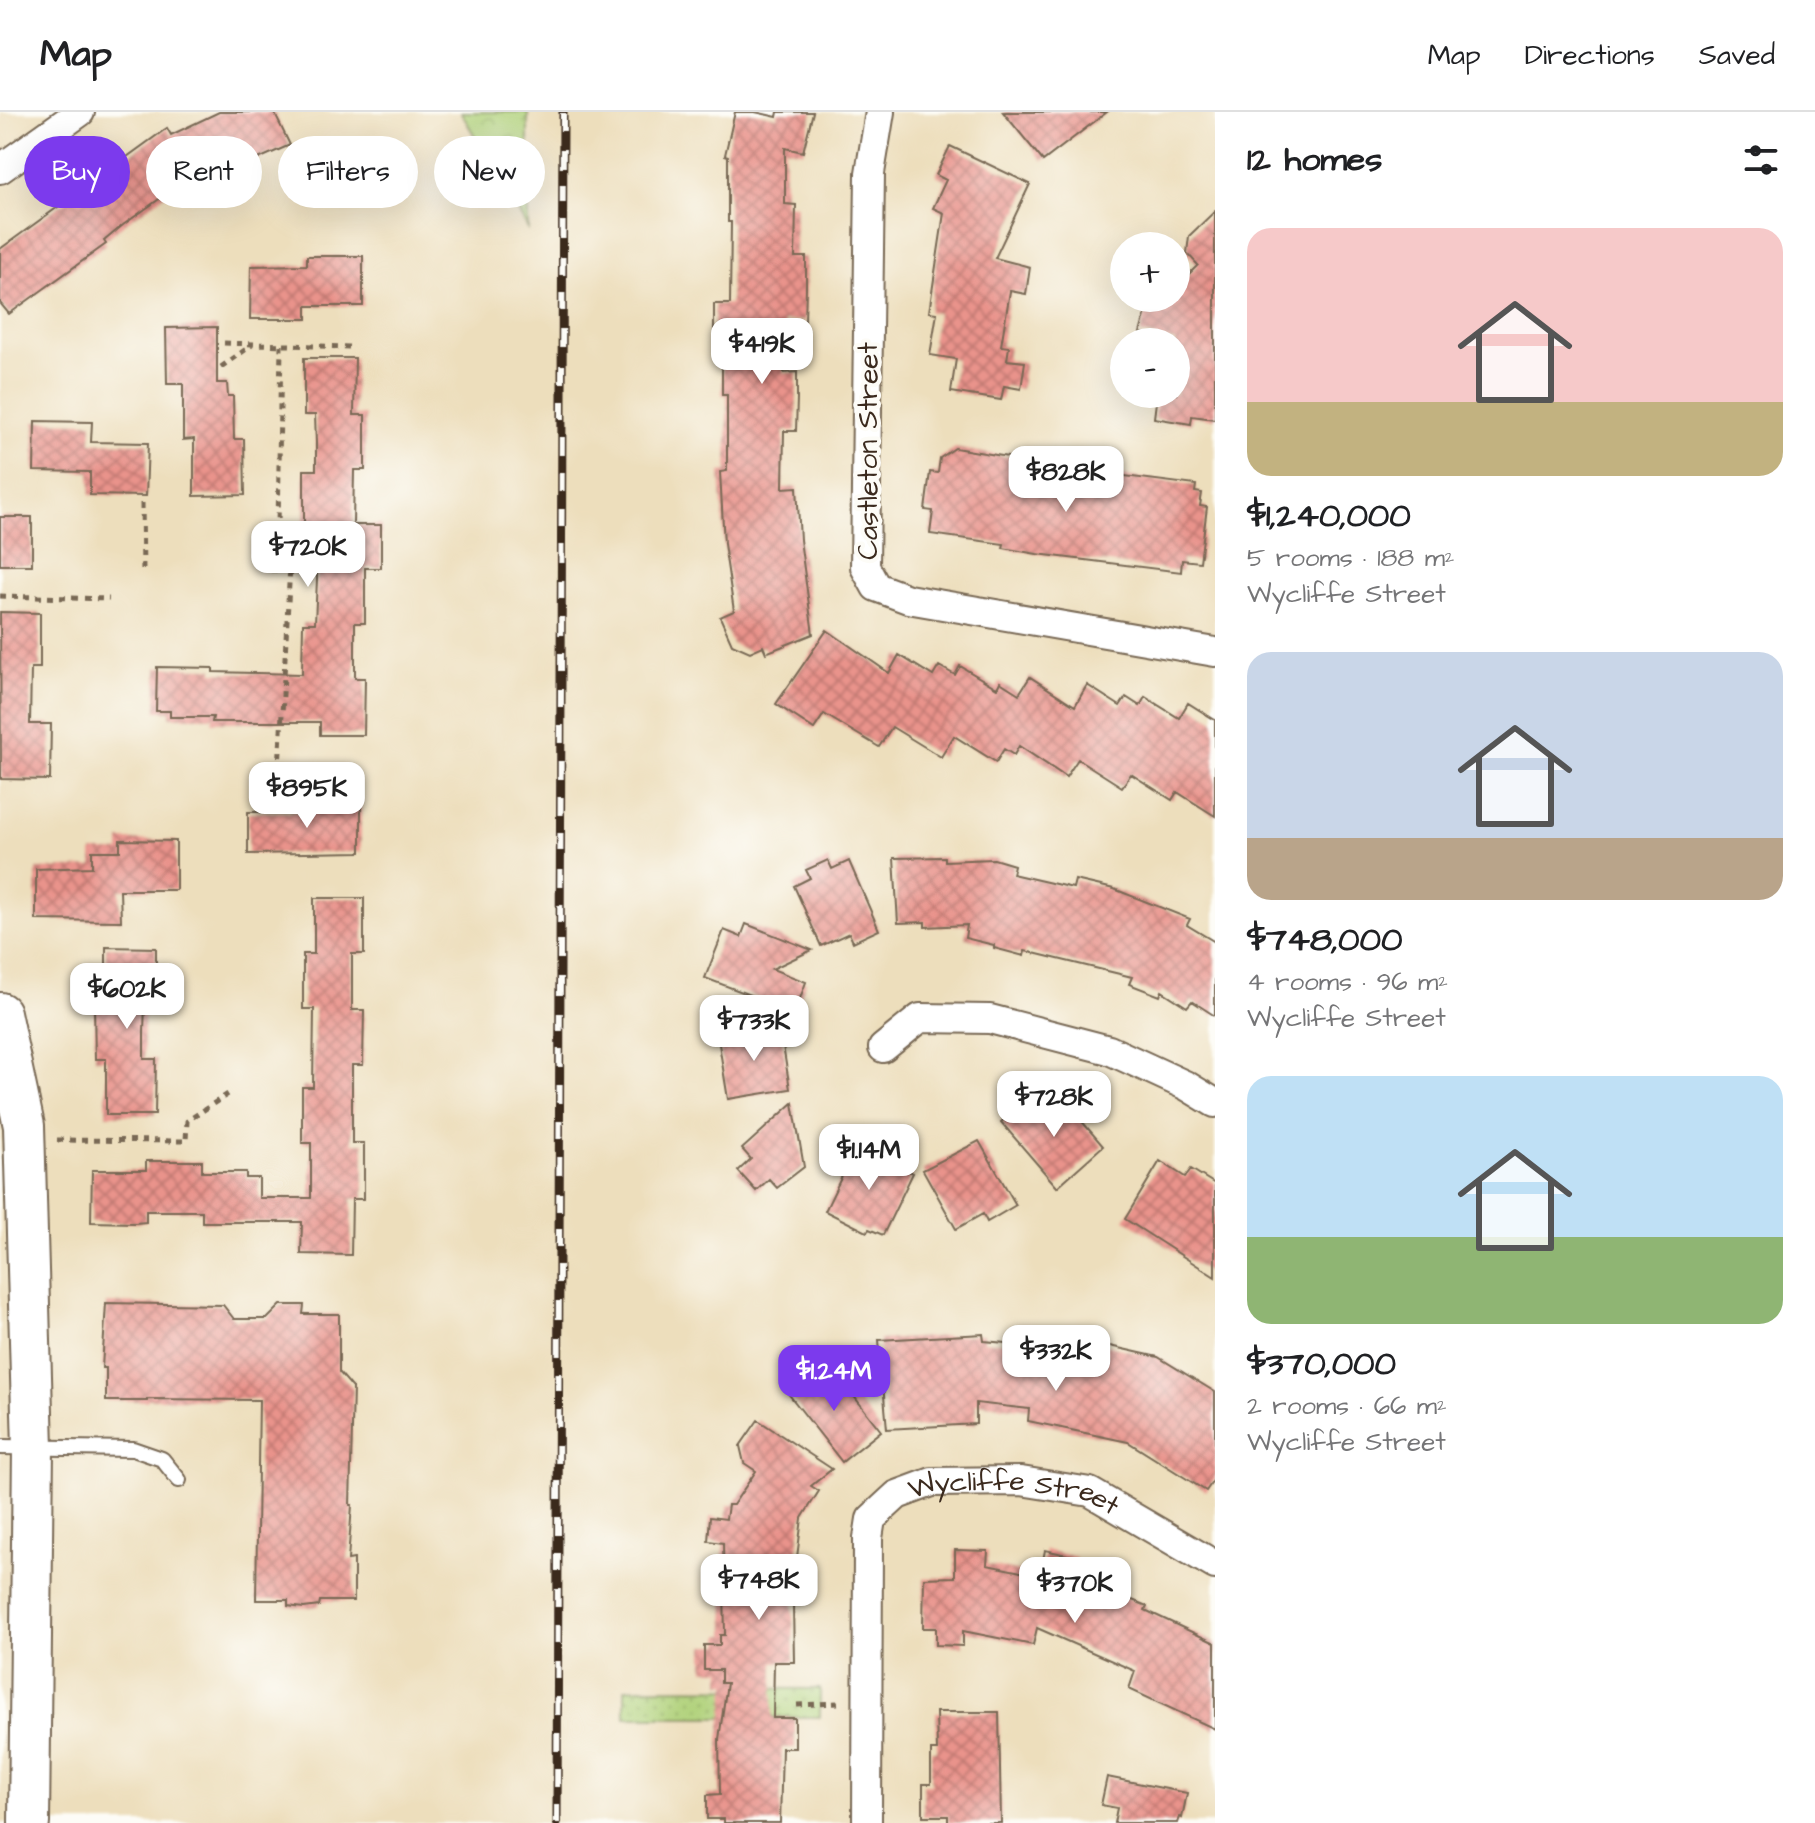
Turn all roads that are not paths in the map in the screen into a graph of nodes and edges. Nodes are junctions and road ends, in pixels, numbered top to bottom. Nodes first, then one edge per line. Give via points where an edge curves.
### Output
1 (80, 112) edge
2 (880, 112) edge
3 (0, 169) edge
4 (1215, 652) edge
5 (0, 1013) edge
6 (883, 1048) dead end
7 (1215, 1103) edge
8 (16, 1448) edge
9 (179, 1480) dead end
10 (1215, 1565) edge
11 (29, 1823) edge
12 (867, 1823) edge

1 - 3 street
2 - 4 street, Castleton Street via 870,173 865,567 876,587 908,599
5 - 8 street via 24,1126
6 - 7 street via 920,1018 990,1019 1109,1050
8 - 9 lane via 133,1449 162,1459
8 - 11 street
10 - 12 street, Wycliffe Street via 1090,1492 1021,1481 932,1482 897,1495 871,1519 869,1529

